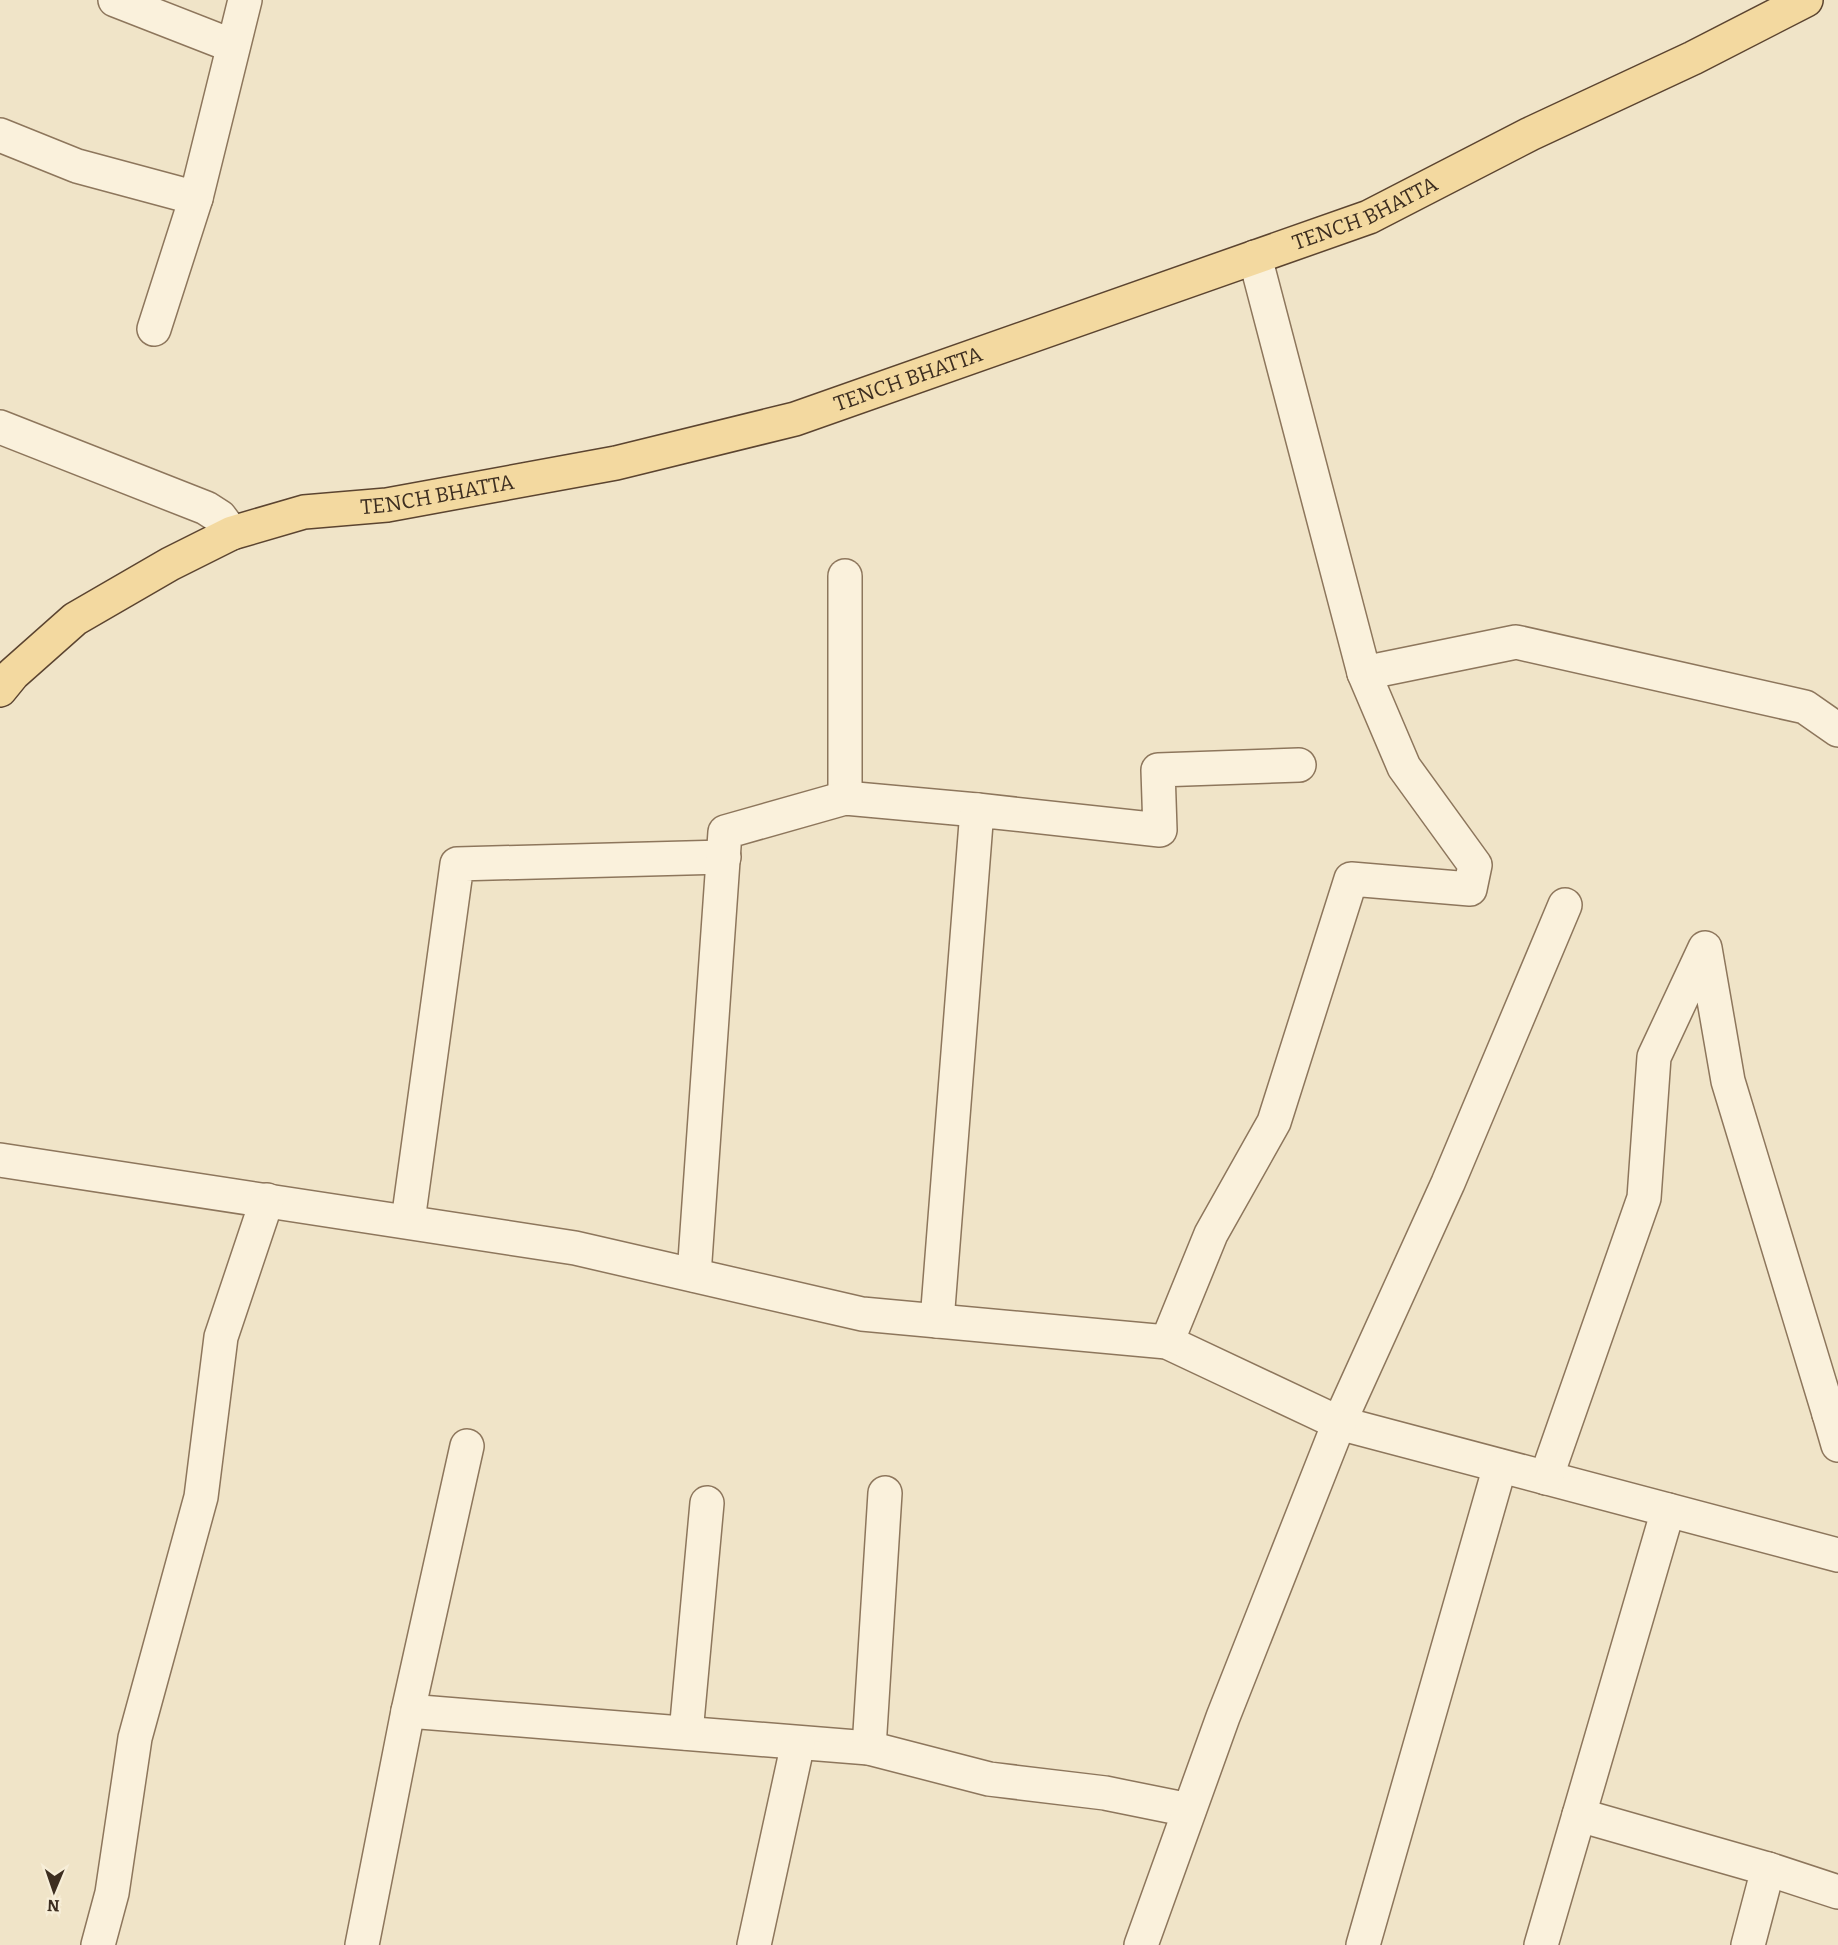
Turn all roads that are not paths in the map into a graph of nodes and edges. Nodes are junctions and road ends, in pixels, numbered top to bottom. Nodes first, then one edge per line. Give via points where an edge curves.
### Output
1 (115, 0) edge
2 (245, 0) edge
3 (1806, 0) edge
4 (233, 46) junction
5 (0, 135) edge
6 (196, 198) junction
7 (1255, 257) junction
8 (153, 329) dead end
9 (0, 427) edge
10 (232, 533) junction
11 (845, 576) dead end
12 (1364, 673) junction
13 (4, 677) edge
14 (1838, 730) edge
15 (1299, 765) dead end
16 (844, 798) junction
17 (977, 810) junction
18 (724, 857) junction
19 (1565, 905) dead end
20 (0, 1160) edge
21 (267, 1200) junction
22 (408, 1221) junction
23 (694, 1275) junction
24 (937, 1321) junction
25 (1167, 1342) junction
26 (1339, 1423) junction
27 (1835, 1424) edge
28 (466, 1446) dead end
29 (1500, 1466) junction
30 (1546, 1478) junction
31 (885, 1494) dead end
32 (707, 1503) dead end
33 (1668, 1510) junction
34 (1838, 1555) edge
35 (408, 1711) junction
36 (686, 1733) junction
37 (798, 1743) junction
38 (869, 1748) junction
39 (1189, 1810) junction
40 (1579, 1815) junction
41 (1768, 1869) junction
42 (1838, 1892) edge
43 (98, 1945) edge
44 (362, 1945) edge
45 (754, 1945) edge
46 (1141, 1945) edge
47 (1363, 1945) edge
48 (1541, 1945) edge
49 (1748, 1945) edge

1 - 4 street
2 - 4 street
3 - 7 main road, TENCH BHATTA via 1369,217
4 - 6 street
5 - 6 street via 77,166
6 - 8 street
7 - 10 main road, TENCH BHATTA via 795,419 616,463 387,505 304,512
7 - 12 street
9 - 10 street via 206,508 220,517
10 - 13 main road, TENCH BHATTA via 75,619
11 - 16 street
12 - 14 street via 1516,642 1805,707
12 - 25 street via 1404,766 1475,865 1470,889 1351,879 1274,1122 1210,1234
15 - 17 street via 1158,770 1160,830
16 - 17 street
16 - 18 street via 725,832
17 - 24 street
18 - 22 street via 457,864
18 - 23 street
19 - 26 street via 1448,1183
20 - 21 street
21 - 22 street
21 - 43 street via 221,1337 201,1497 135,1738 112,1893
22 - 23 street via 575,1248
23 - 24 street via 862,1314
24 - 25 street
25 - 26 street
26 - 29 street
26 - 39 street
27 - 30 street via 1728,1081 1705,948 1654,1057 1644,1198
28 - 35 street
29 - 30 street
29 - 47 street
30 - 33 street
31 - 38 street
32 - 36 street
33 - 34 street
33 - 40 street
35 - 36 street
35 - 44 street
36 - 37 street
37 - 38 street
37 - 45 street
38 - 39 street via 989,1779 1105,1793
39 - 46 street
40 - 41 street
40 - 48 street
41 - 42 street
41 - 49 street

